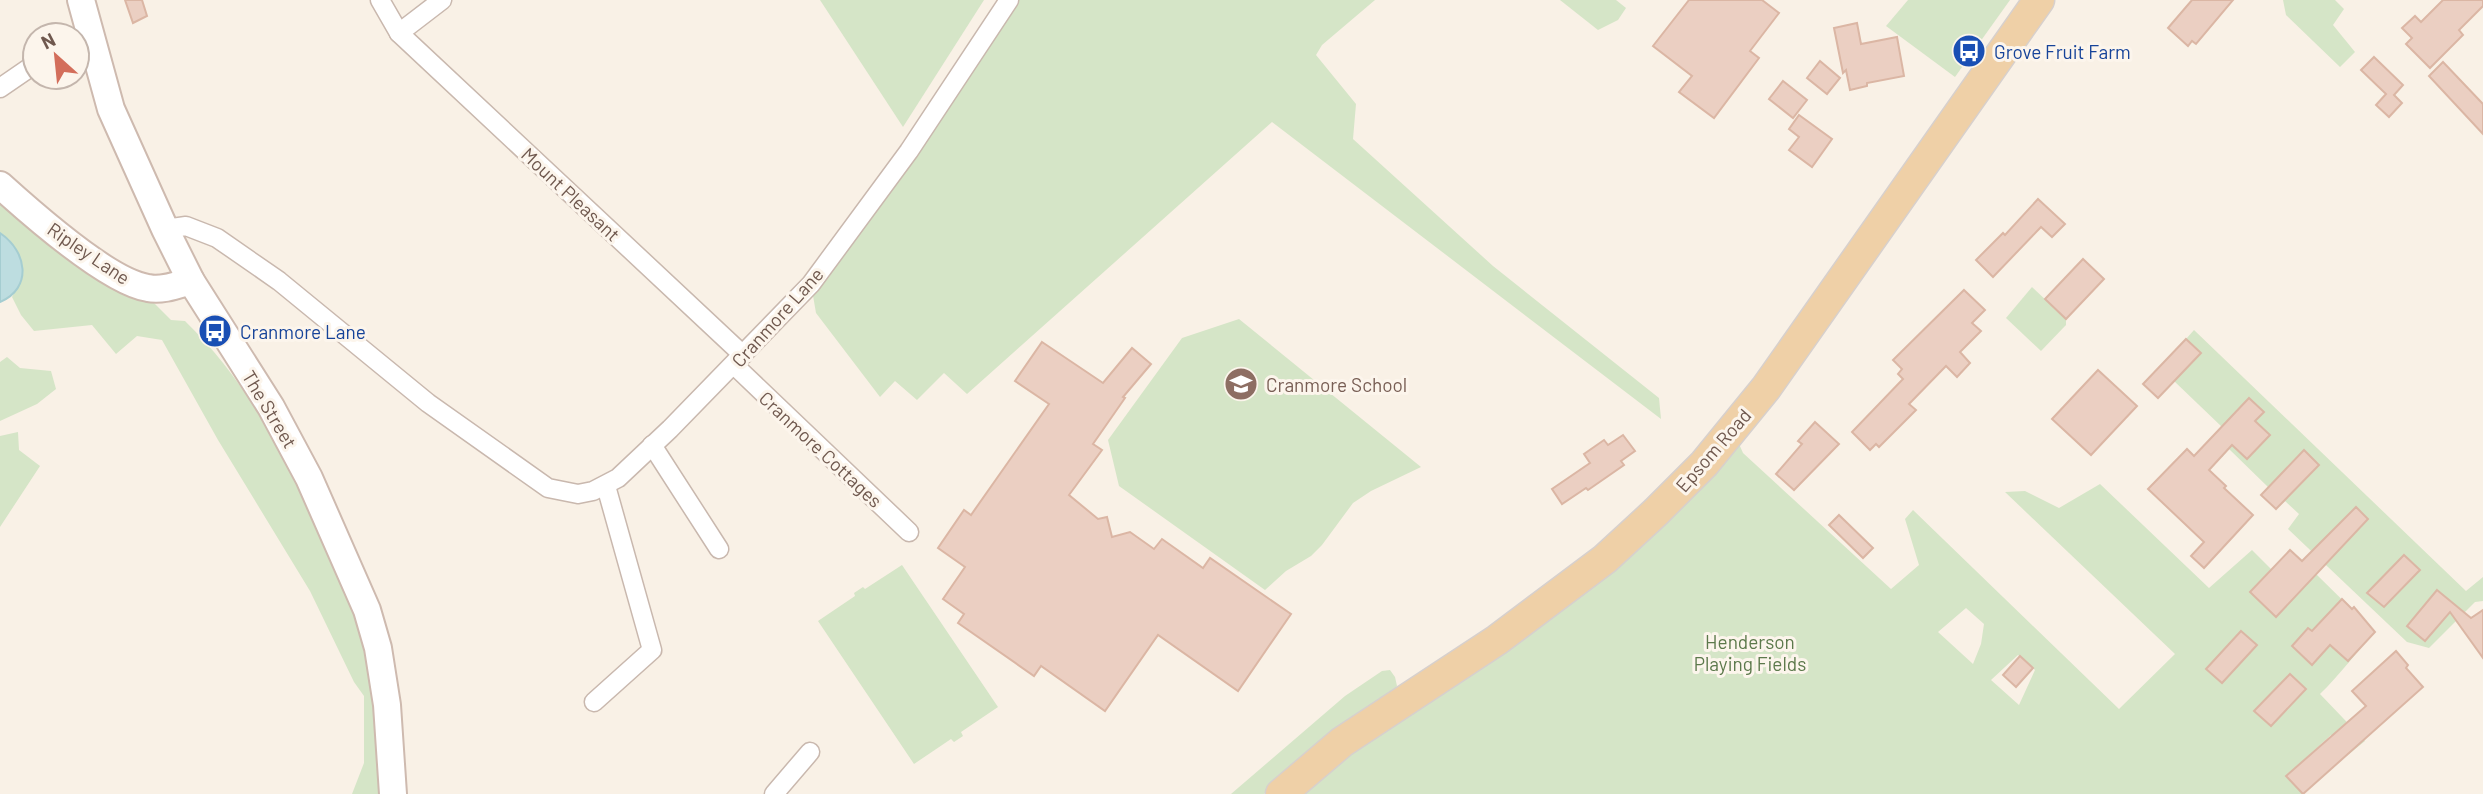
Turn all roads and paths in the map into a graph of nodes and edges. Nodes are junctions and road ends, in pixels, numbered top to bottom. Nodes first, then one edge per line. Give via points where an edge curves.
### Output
1 (81, 0) edge
2 (380, 0) edge
3 (442, 0) edge
4 (1009, 0) edge
5 (2039, 0) edge
6 (400, 33) junction
7 (21, 74) edge
8 (0, 88) edge
9 (0, 185) edge
10 (165, 229) junction
11 (191, 281) junction
12 (738, 360) junction
13 (652, 445) junction
14 (606, 486) junction
15 (909, 532) dead end
16 (719, 549) dead end
17 (594, 702) dead end
18 (810, 752) dead end
19 (393, 794) edge
20 (774, 794) edge
21 (1281, 794) edge

1 - 10 street, The Street via 111,109
2 - 6 street, Mount Pleasant
3 - 6 street
4 - 12 street, Cranmore Lane via 909,150 811,284
5 - 21 main road, Epsom Road via 1766,388 1704,464 1605,559 1497,640 1358,731
6 - 12 street, Mount Pleasant
7 - 8 street
9 - 11 street, Ripley Lane via 38,219 126,280 151,289
10 - 11 street, The Street
10 - 14 street, Cranmore Lane via 186,226 217,238 289,289 428,403 548,488 578,494
11 - 19 street, The Street via 310,478 367,610 387,705
12 - 13 street, Cranmore Lane
12 - 15 street, Cranmore Cottages
13 - 14 street, Cranmore Lane
13 - 16 street
14 - 17 street via 652,650
18 - 20 street

